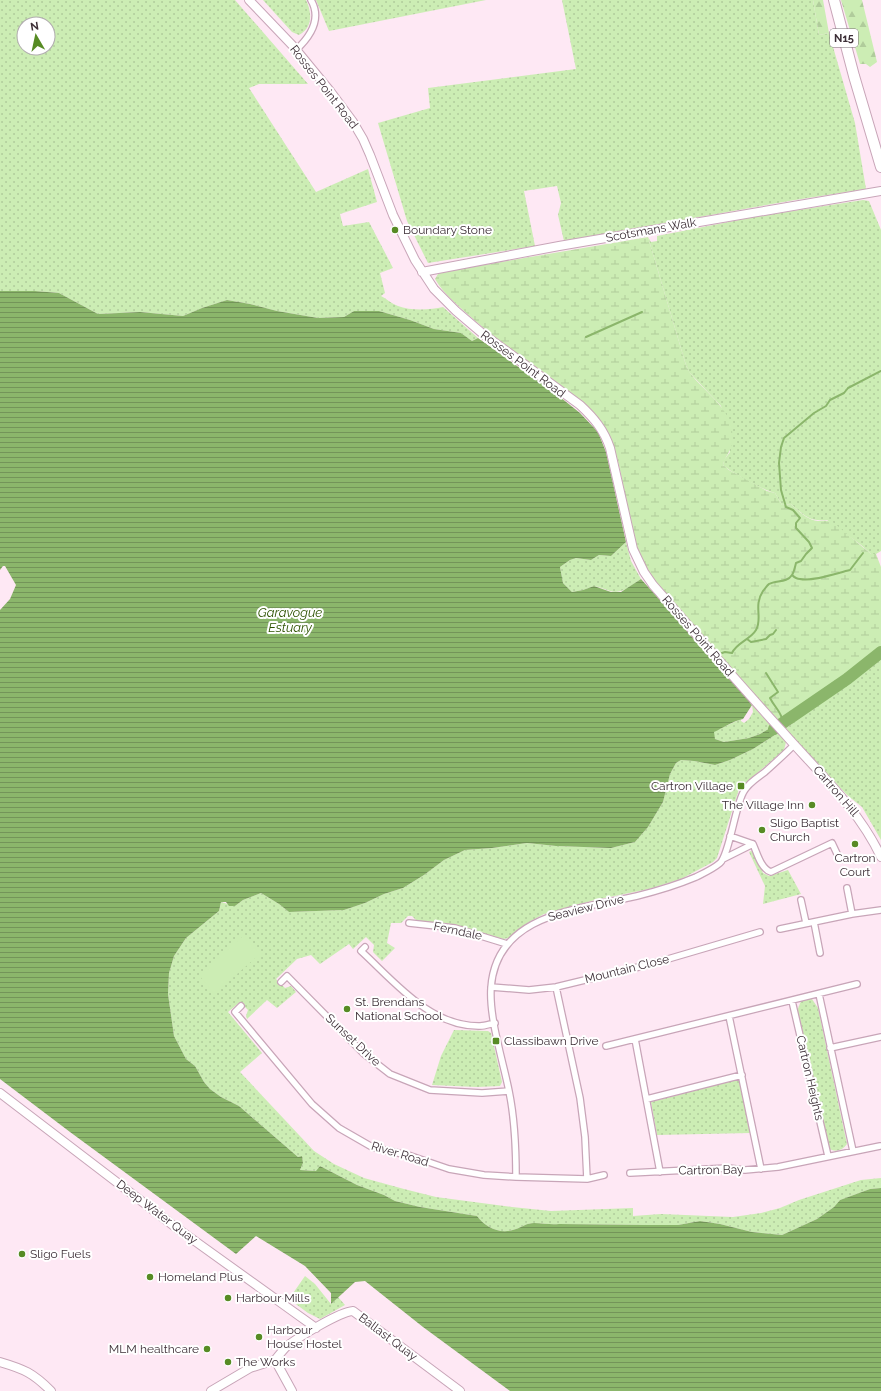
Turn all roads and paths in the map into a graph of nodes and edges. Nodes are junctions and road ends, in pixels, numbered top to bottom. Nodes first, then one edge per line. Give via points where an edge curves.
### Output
1 (249, 0) edge
2 (311, 0) edge
3 (834, 0) edge
4 (296, 50) junction
5 (881, 167) edge
6 (881, 191) edge
7 (422, 272) junction
8 (782, 731) joint
9 (794, 745) junction
10 (730, 836) junction
11 (753, 844) junction
12 (881, 857) edge
13 (839, 858) dead end
14 (723, 859) junction
15 (847, 888) dead end
16 (801, 900) dead end
17 (881, 910) edge
18 (852, 914) junction
19 (814, 922) junction
20 (409, 923) dead end
21 (806, 924) junction
22 (780, 929) dead end
23 (760, 932) dead end
24 (507, 944) junction
25 (365, 947) dead end
26 (820, 952) dead end
27 (281, 982) dead end
28 (857, 984) dead end
29 (491, 986) junction
30 (556, 987) junction
31 (819, 994) junction
32 (792, 1001) junction
33 (241, 1006) dead end
34 (729, 1016) junction
35 (495, 1023) junction
36 (881, 1037) edge
37 (635, 1039) junction
38 (606, 1046) dead end
39 (830, 1048) junction
40 (742, 1075) junction
41 (509, 1091) junction
42 (0, 1092) edge
43 (647, 1099) junction
44 (880, 1146) edge
45 (853, 1151) junction
46 (828, 1156) junction
47 (761, 1169) junction
48 (660, 1172) junction
49 (630, 1173) dead end
50 (604, 1175) dead end
51 (516, 1178) junction
52 (586, 1179) junction
53 (316, 1328) junction
54 (275, 1360) junction
55 (0, 1362) edge
56 (51, 1391) edge
57 (211, 1391) edge
58 (292, 1391) edge
59 (460, 1391) edge

1 - 4 street, Rosses Point Road
2 - 4 street via 315,6 316,22 310,34
3 - 5 highway, N15
4 - 7 street, Rosses Point Road via 359,132 390,208
6 - 7 street, Scotsmans Walk
7 - 8 street, Rosses Point Road via 434,289 456,311 580,406 600,426 610,448 632,549 644,572
8 - 9 street, Cartron Hill
9 - 10 street via 745,790
9 - 12 street, Cartron Hill via 860,819
10 - 11 street
10 - 14 street
11 - 13 street via 764,867 771,872 832,843
11 - 14 street, Seaview Drive
14 - 24 street, Seaview Drive via 721,863 704,873 673,886 570,910 538,921
15 - 18 street
16 - 21 street
17 - 18 street
18 - 19 street
19 - 21 street
19 - 26 street
20 - 24 street, Ferndale via 454,928
21 - 22 street
23 - 30 street, Mountain Close via 651,964
24 - 29 street, Seaview Drive via 498,958
25 - 35 street via 361,951 423,1007 451,1022 480,1026
27 - 41 street, Sunset Drive via 287,976 363,1053 390,1074 430,1090 482,1093
28 - 31 street
29 - 30 street, Mountain Close via 529,990
29 - 35 street, Seaview Drive
30 - 52 street via 580,1098 585,1136
31 - 32 street
31 - 39 street
32 - 34 street
32 - 46 street, Cartron Heights
33 - 51 street, River Road via 235,1012 312,1104 339,1128 372,1147 411,1156 449,1169
34 - 37 street
34 - 40 street, Cartron Bay
35 - 41 street, Seaview Drive
36 - 39 street
37 - 38 street
37 - 43 street
39 - 45 street
40 - 43 street
40 - 47 street, Cartron Bay
41 - 51 street, Seaview Drive via 516,1139
42 - 53 street, Deep Water Quay via 174,1226
43 - 48 street
44 - 45 street
45 - 46 street
46 - 47 street, Cartron Bay via 793,1165
47 - 48 street, Cartron Bay
48 - 49 street, Cartron Bay
50 - 52 street, River Road
51 - 52 street, River Road
53 - 54 street, Ballast Quay via 288,1346
53 - 59 street, Ballast Quay via 339,1314 353,1311
54 - 57 street via 250,1368
54 - 58 street
55 - 56 street via 22,1368 38,1378

